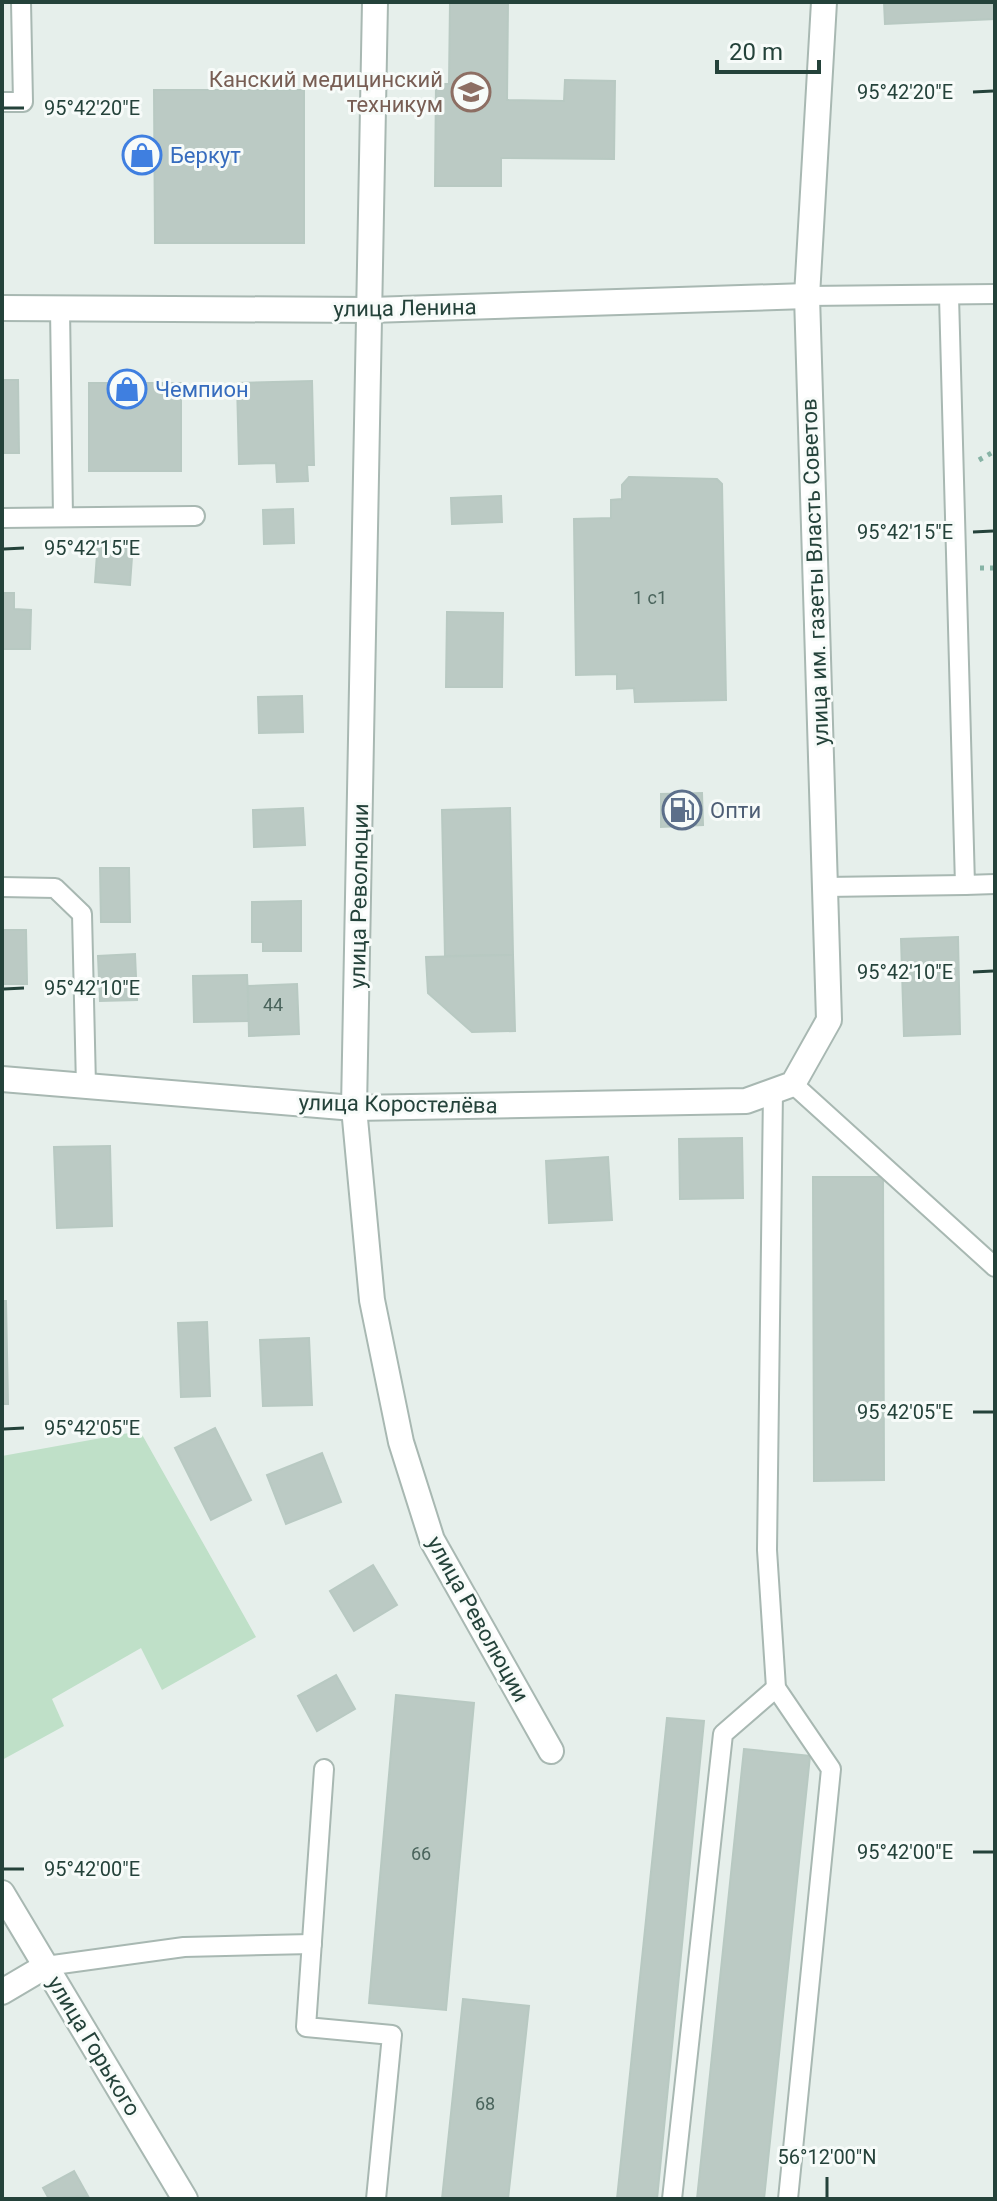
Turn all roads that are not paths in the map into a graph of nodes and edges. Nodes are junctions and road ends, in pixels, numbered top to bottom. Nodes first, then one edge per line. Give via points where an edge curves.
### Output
1 (21, 2) edge
2 (375, 2) edge
3 (824, 2) edge
4 (2, 102) edge
5 (995, 294) edge
6 (807, 296) junction
7 (949, 296) junction
8 (2, 308) edge
9 (60, 309) junction
10 (371, 310) junction
11 (195, 516) dead end
12 (63, 517) junction
13 (2, 518) edge
14 (995, 884) edge
15 (965, 885) junction
16 (2, 887) edge
17 (825, 887) junction
18 (2, 1079) edge
19 (86, 1086) junction
20 (783, 1087) junction
21 (354, 1108) junction
22 (995, 1267) edge
23 (776, 1688) junction
24 (551, 1751) dead end
25 (324, 1769) dead end
26 (2, 1893) edge
27 (312, 1944) junction
28 (46, 1966) junction
29 (2, 1992) edge
30 (185, 2199) edge
31 (376, 2199) edge
32 (672, 2199) edge
33 (788, 2199) edge

1 - 4 lane via 23,102
2 - 10 street, улица Революции
3 - 6 street, улица им. газеты Власть Советов
5 - 7 lane
6 - 7 lane
6 - 10 street, улица Ленина
6 - 17 street, улица им. газеты Власть Советов
7 - 15 lane
8 - 9 street, улица Ленина
9 - 10 street, улица Ленина
9 - 12 lane
10 - 21 street, улица Революции
11 - 12 lane
12 - 13 lane
14 - 15 lane
15 - 17 lane
16 - 19 lane via 55,888 82,914
17 - 20 street, улица им. газеты Власть Советов via 829,1020
18 - 19 street, улица Коростелёва
19 - 21 street, улица Коростелёва
20 - 21 street, улица Коростелёва via 746,1101
20 - 22 lane
20 - 23 lane via 767,1550
21 - 24 street, улица Революции via 372,1300 401,1442 432,1540
23 - 32 lane via 723,1734
23 - 33 lane via 831,1769
25 - 27 lane
26 - 28 street, улица Горького
27 - 28 lane via 184,1947
27 - 31 lane via 306,2027 392,2035
28 - 29 street
28 - 30 street, улица Горького

